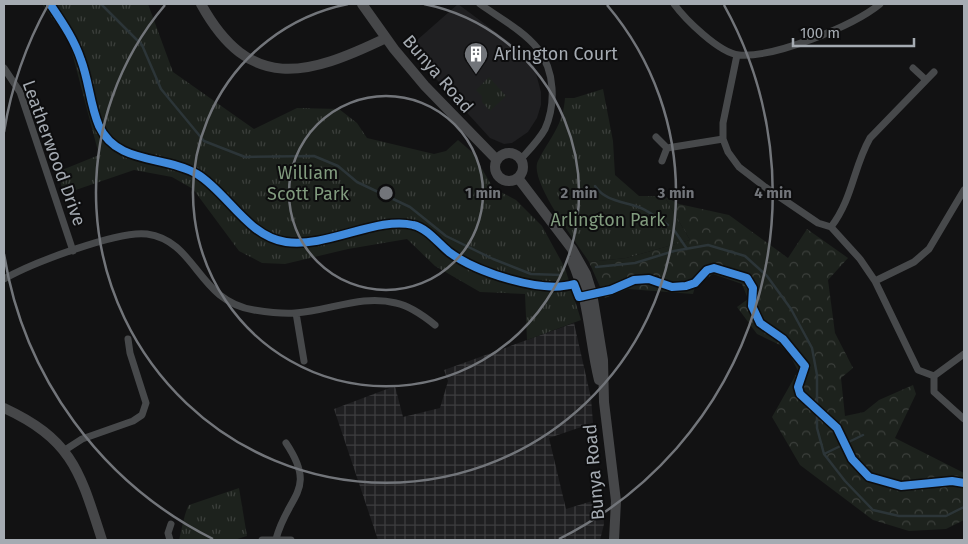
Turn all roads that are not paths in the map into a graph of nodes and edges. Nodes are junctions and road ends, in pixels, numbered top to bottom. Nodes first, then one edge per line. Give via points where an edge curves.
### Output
1 (201, 4) edge
2 (362, 4) edge
3 (480, 4) edge
4 (674, 4) edge
5 (880, 4) edge
6 (386, 38) junction
7 (737, 55) junction
8 (4, 68) edge
9 (913, 68) dead end
10 (934, 72) dead end
11 (926, 80) junction
12 (656, 137) dead end
13 (723, 139) junction
14 (667, 148) junction
15 (521, 159) junction
16 (497, 160) junction
17 (662, 161) dead end
18 (518, 178) junction
19 (964, 190) edge
20 (831, 227) junction
21 (73, 251) junction
22 (4, 278) edge
23 (875, 282) junction
24 (296, 313) junction
25 (435, 325) dead end
26 (128, 339) dead end
27 (964, 354) edge
28 (304, 361) dead end
29 (934, 376) junction
30 (4, 408) edge
31 (964, 419) edge
32 (286, 443) dead end
33 (65, 450) junction
34 (171, 524) dead end
35 (276, 538) junction
36 (102, 540) edge
37 (170, 540) edge
38 (262, 540) edge
39 (290, 540) edge
40 (614, 540) edge

1 - 6 street via 218,32 234,49 256,63 283,70 312,67
2 - 6 street, Bunya Road
3 - 15 street via 532,42 548,70 553,101 549,117 544,131
4 - 7 street via 700,32
5 - 7 street via 858,19 810,40 763,53
6 - 16 street, Bunya Road via 425,86
7 - 13 street
8 - 21 street, Leatherwood Drive via 20,92
9 - 11 street
10 - 11 street
11 - 20 street via 870,138 863,150 849,198
12 - 14 street
13 - 14 street
13 - 20 street via 739,167 794,208
14 - 17 street
15 - 16 street via 508,153
15 - 18 street via 523,171
16 - 18 street via 495,169 498,177 510,182
18 - 40 street, Bunya Road via 572,249 592,293 603,360 604,402 616,501
19 - 23 street via 929,249 914,262
20 - 23 street via 860,259
21 - 22 street
21 - 24 street via 119,235 148,234 177,246 204,282 227,302 253,310
23 - 29 street via 918,370
24 - 25 street via 372,300 397,303 420,313
24 - 28 street
26 - 33 street via 146,403 142,415 134,421 82,439
27 - 29 street
29 - 31 street via 934,392
30 - 33 street via 30,420
32 - 35 street via 297,460 302,477
33 - 36 street via 80,474
34 - 37 street
35 - 38 street
35 - 39 street

